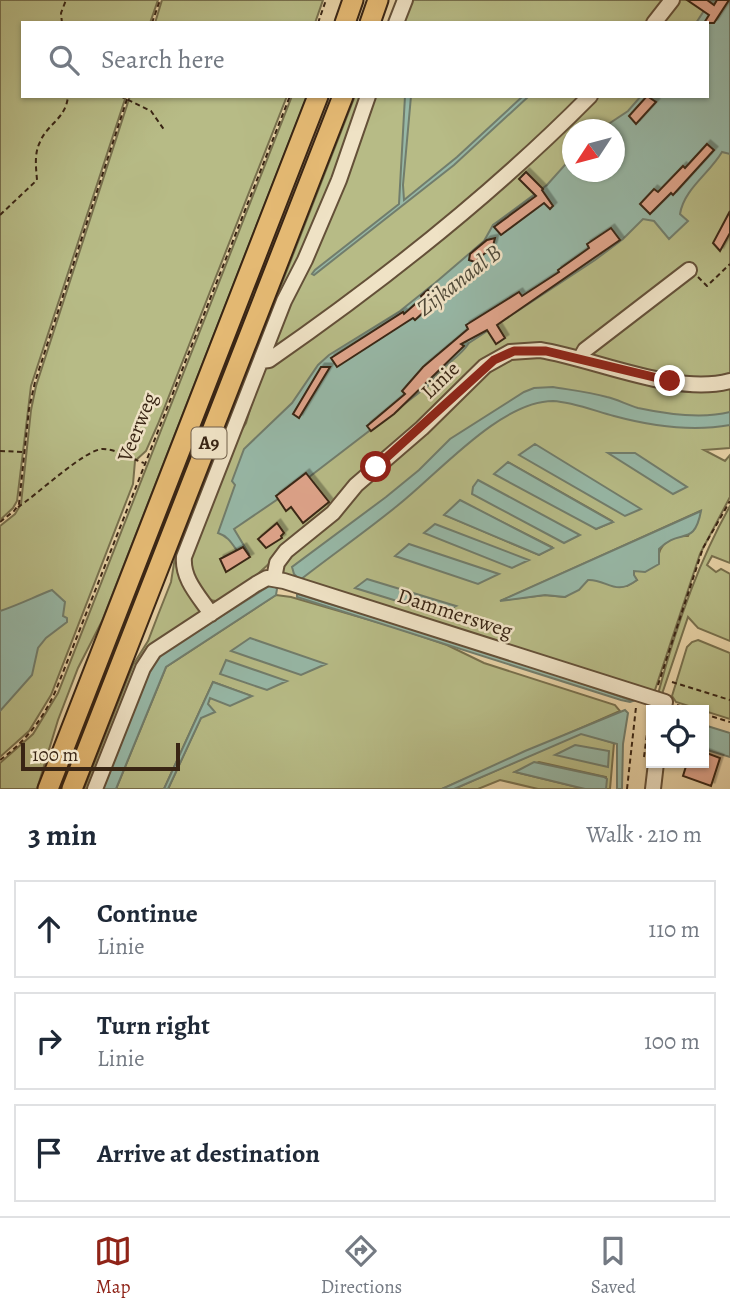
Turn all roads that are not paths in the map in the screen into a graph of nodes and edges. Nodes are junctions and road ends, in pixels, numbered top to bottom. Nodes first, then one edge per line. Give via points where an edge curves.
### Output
1 (353, 0) edge
2 (378, 0) edge
3 (405, 0) edge
4 (672, 0) edge
5 (346, 21) edge
6 (371, 21) edge
7 (397, 21) edge
8 (656, 21) edge
9 (317, 98) edge
10 (342, 98) edge
11 (367, 98) edge
12 (588, 98) edge
13 (689, 270) road end
14 (580, 359) junction
15 (261, 361) junction
16 (730, 381) edge
17 (274, 578) junction
18 (211, 614) junction
19 (661, 703) edge
20 (651, 768) edge
21 (48, 789) edge
22 (72, 789) edge
23 (95, 789) edge
24 (653, 789) edge

1 - 5 highway
2 - 6 highway
3 - 7 street
4 - 8 street
9 - 21 highway, A9
10 - 22 highway, A9
11 - 15 street via 339,180
12 - 15 street via 467,210 338,311 269,360
13 - 14 street via 585,350
14 - 16 street, Linie via 678,382
14 - 17 street, Linie via 533,349 494,360 356,485 333,513 286,551
15 - 18 street via 184,557 187,577
17 - 18 street via 261,581
17 - 19 street, Dammersweg
18 - 23 street via 150,656
20 - 24 street

